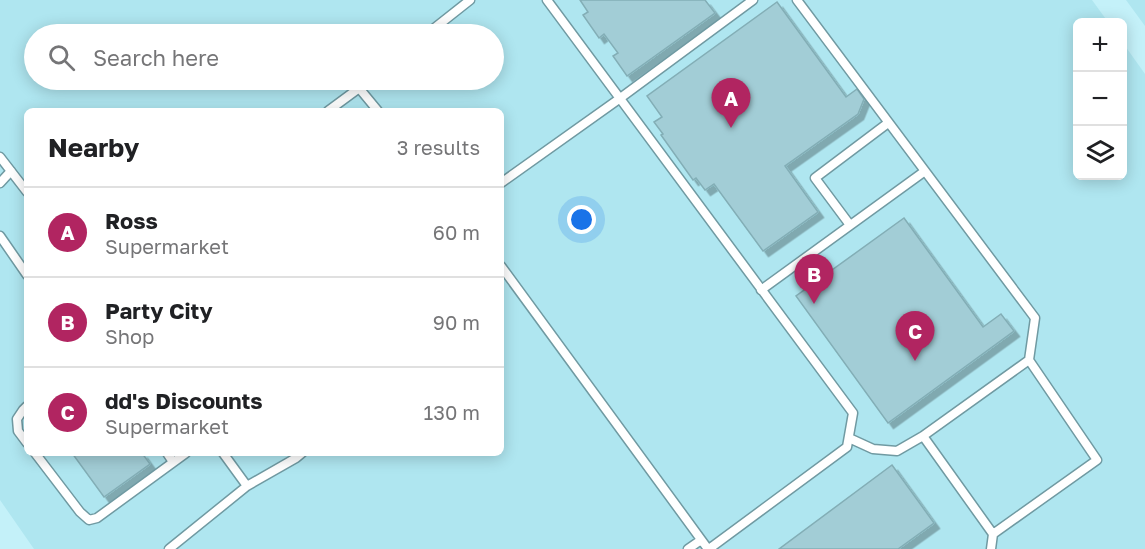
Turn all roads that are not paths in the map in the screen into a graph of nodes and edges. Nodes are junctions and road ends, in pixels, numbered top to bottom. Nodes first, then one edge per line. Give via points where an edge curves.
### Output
1 (470, 0) edge
2 (547, 0) edge
3 (753, 0) edge
4 (797, 0) edge
5 (440, 24) edge
6 (356, 90) edge
7 (361, 90) edge
8 (619, 99) junction
9 (332, 108) edge
10 (376, 108) edge
11 (888, 123) junction
12 (0, 157) edge
13 (11, 171) junction
14 (925, 171) junction
15 (504, 181) edge
16 (0, 183) edge
17 (24, 188) edge
18 (850, 225) junction
19 (0, 236) edge
20 (504, 270) edge
21 (24, 271) edge
22 (761, 290) junction
23 (1029, 360) junction
24 (24, 409) edge
25 (923, 436) junction
26 (849, 438) junction
27 (24, 439) edge
28 (37, 456) edge
29 (169, 456) edge
30 (182, 456) edge
31 (225, 456) edge
32 (298, 456) edge
33 (173, 462) junction
34 (247, 486) junction
35 (993, 534) junction
36 (701, 540) junction
37 (169, 549) edge
38 (688, 549) edge
39 (709, 549) edge
40 (991, 549) edge

1 - 5 lane
2 - 8 lane
3 - 8 lane
4 - 11 lane
6 - 9 lane
7 - 10 lane
8 - 15 lane
8 - 22 lane
11 - 14 lane
11 - 18 lane via 815,178
12 - 13 lane
13 - 16 lane
13 - 17 lane
14 - 18 lane
14 - 23 lane via 1035,318
18 - 22 lane
19 - 21 lane
20 - 36 lane
22 - 26 lane via 853,413
23 - 25 lane
23 - 35 lane via 1097,460
24 - 27 lane via 16,419
25 - 26 lane via 897,451 873,448
25 - 35 lane
26 - 39 lane via 847,447
28 - 33 lane via 89,520
29 - 33 lane
30 - 33 lane
31 - 34 lane
32 - 34 lane
34 - 37 lane
35 - 40 lane
36 - 38 lane
36 - 39 lane

